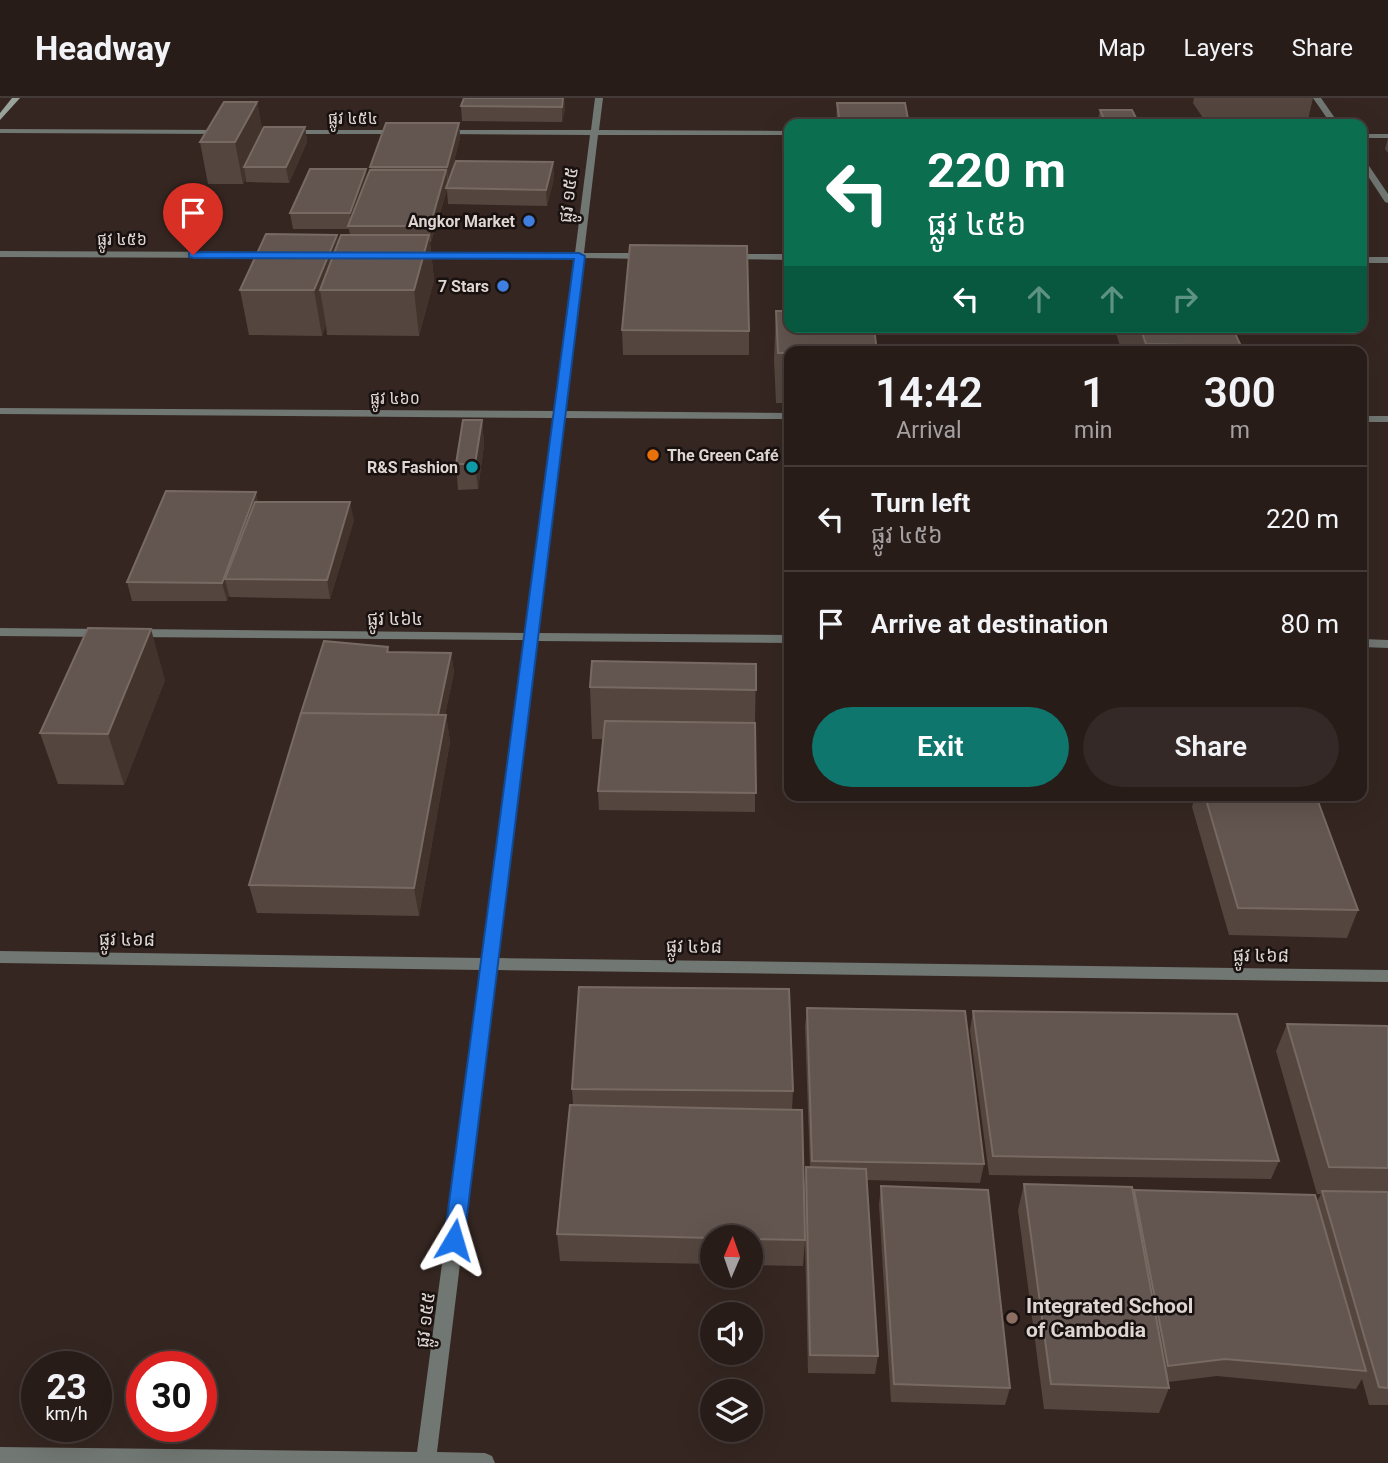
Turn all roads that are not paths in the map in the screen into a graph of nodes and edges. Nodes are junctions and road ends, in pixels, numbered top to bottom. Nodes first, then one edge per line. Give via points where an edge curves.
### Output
1 (16, 98) edge
2 (599, 98) edge
3 (1317, 98) edge
4 (0, 118) edge
5 (1332, 119) edge
6 (0, 131) edge
7 (235, 132) edge
8 (277, 132) edge
9 (415, 132) edge
10 (429, 132) edge
11 (595, 132) junction
12 (784, 133) edge
13 (1367, 136) edge
14 (1388, 136) edge
15 (1367, 169) edge
16 (1388, 200) edge
17 (0, 254) edge
18 (290, 255) edge
19 (400, 255) edge
20 (579, 256) junction
21 (663, 256) edge
22 (719, 257) edge
23 (784, 257) edge
24 (1367, 260) edge
25 (1388, 260) edge
26 (0, 411) edge
27 (559, 415) junction
28 (784, 416) edge
29 (1367, 419) edge
30 (1388, 419) edge
31 (0, 632) edge
32 (530, 637) junction
33 (784, 639) edge
34 (1367, 643) edge
35 (1388, 643) edge
36 (0, 957) edge
37 (489, 962) junction
38 (1388, 976) edge
39 (0, 1457) edge
40 (426, 1462) edge
41 (485, 1463) edge

1 - 4 street
2 - 11 street, ផ្លូវ ១៥៥
3 - 5 street
6 - 7 street
8 - 9 street, ផ្លូវ ៤៥៤
10 - 11 street
11 - 12 street
11 - 20 street, ផ្លូវ ១៥៥
13 - 14 street
15 - 16 street
17 - 18 street, ផ្លូវ ៤៥៦
19 - 20 street
20 - 21 street
20 - 27 street, ផ្លូវ ១៥៥
22 - 23 street
24 - 25 street
26 - 27 street, ផ្លូវ ៤៦០
27 - 28 street, ផ្លូវ ៤៦០
27 - 32 street, ផ្លូវ ១៥៥
29 - 30 street
31 - 32 street, ផ្លូវ ៤៦៤
32 - 33 street, ផ្លូវ ៤៦៤
32 - 37 street, ផ្លូវ ១៥៥
34 - 35 street
36 - 37 street, ផ្លូវ ៤៦៨
37 - 38 street, ផ្លូវ ៤៦៨
37 - 40 street, ផ្លូវ ១៥៥
39 - 40 street
40 - 41 street

